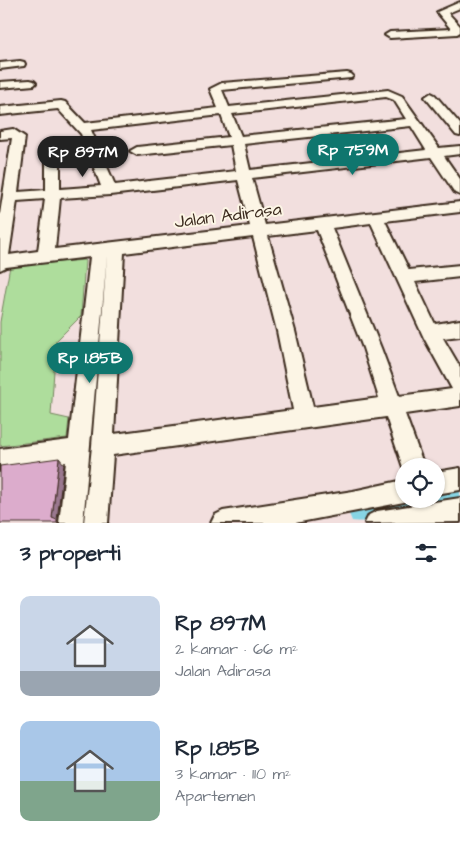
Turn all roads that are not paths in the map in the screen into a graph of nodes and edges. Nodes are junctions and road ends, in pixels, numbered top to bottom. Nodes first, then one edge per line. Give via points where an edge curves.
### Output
1 (460, 5) edge
2 (390, 35) dead end
3 (20, 64) dead end
4 (0, 66) edge
5 (347, 76) dead end
6 (30, 83) dead end
7 (0, 85) edge
8 (431, 97) dead end
9 (0, 111) edge
10 (224, 111) junction
11 (415, 122) junction
12 (84, 127) junction
13 (460, 132) edge
14 (0, 135) edge
15 (236, 141) junction
16 (137, 150) dead end
17 (460, 150) edge
18 (434, 152) junction
19 (53, 162) dead end
20 (244, 176) junction
21 (110, 190) junction
22 (460, 190) edge
23 (53, 195) junction
24 (10, 197) junction
25 (460, 207) edge
26 (376, 218) junction
27 (323, 224) junction
28 (260, 231) junction
29 (107, 249) junction
30 (46, 255) junction
31 (0, 263) edge
32 (460, 271) edge
33 (405, 277) junction
34 (460, 328) edge
35 (430, 332) junction
36 (460, 385) edge
37 (460, 397) edge
38 (392, 407) junction
39 (305, 418) junction
40 (104, 446) junction
41 (80, 449) junction
42 (410, 458) edge
43 (0, 460) edge
44 (460, 479) edge
45 (445, 482) edge
46 (395, 493) edge
47 (429, 508) edge
48 (460, 510) edge
49 (71, 523) edge
50 (96, 523) edge
51 (223, 523) edge
52 (377, 523) edge

1 - 2 street via 442,12 457,29 454,32
3 - 4 street
5 - 10 street via 218,87
6 - 7 street
8 - 13 street
9 - 12 street via 59,105
10 - 11 street via 388,93 397,96
10 - 12 street
10 - 15 street
11 - 15 street
11 - 18 street
12 - 21 street
14 - 24 street via 13,133 19,137
15 - 16 street
15 - 20 street
17 - 18 street
18 - 20 street
18 - 22 street
19 - 23 street
20 - 21 street
20 - 28 street
21 - 23 street
23 - 24 street
23 - 30 street
24 - 31 street
25 - 26 street, Jalan Adirasa
26 - 27 street, Jalan Adirasa
26 - 33 street
27 - 28 street, Jalan Adirasa
27 - 38 street
28 - 29 street, Jalan Adirasa
28 - 39 street
29 - 30 street, Jalan Adirasa
29 - 40 street
29 - 41 street
30 - 31 street, Jalan Adirasa
32 - 33 street
33 - 35 street
34 - 35 street
35 - 36 street
37 - 38 street
38 - 39 street
38 - 42 street
39 - 40 street
40 - 50 street
41 - 43 street
41 - 49 street
44 - 45 street
46 - 51 street
47 - 48 street
47 - 52 street

